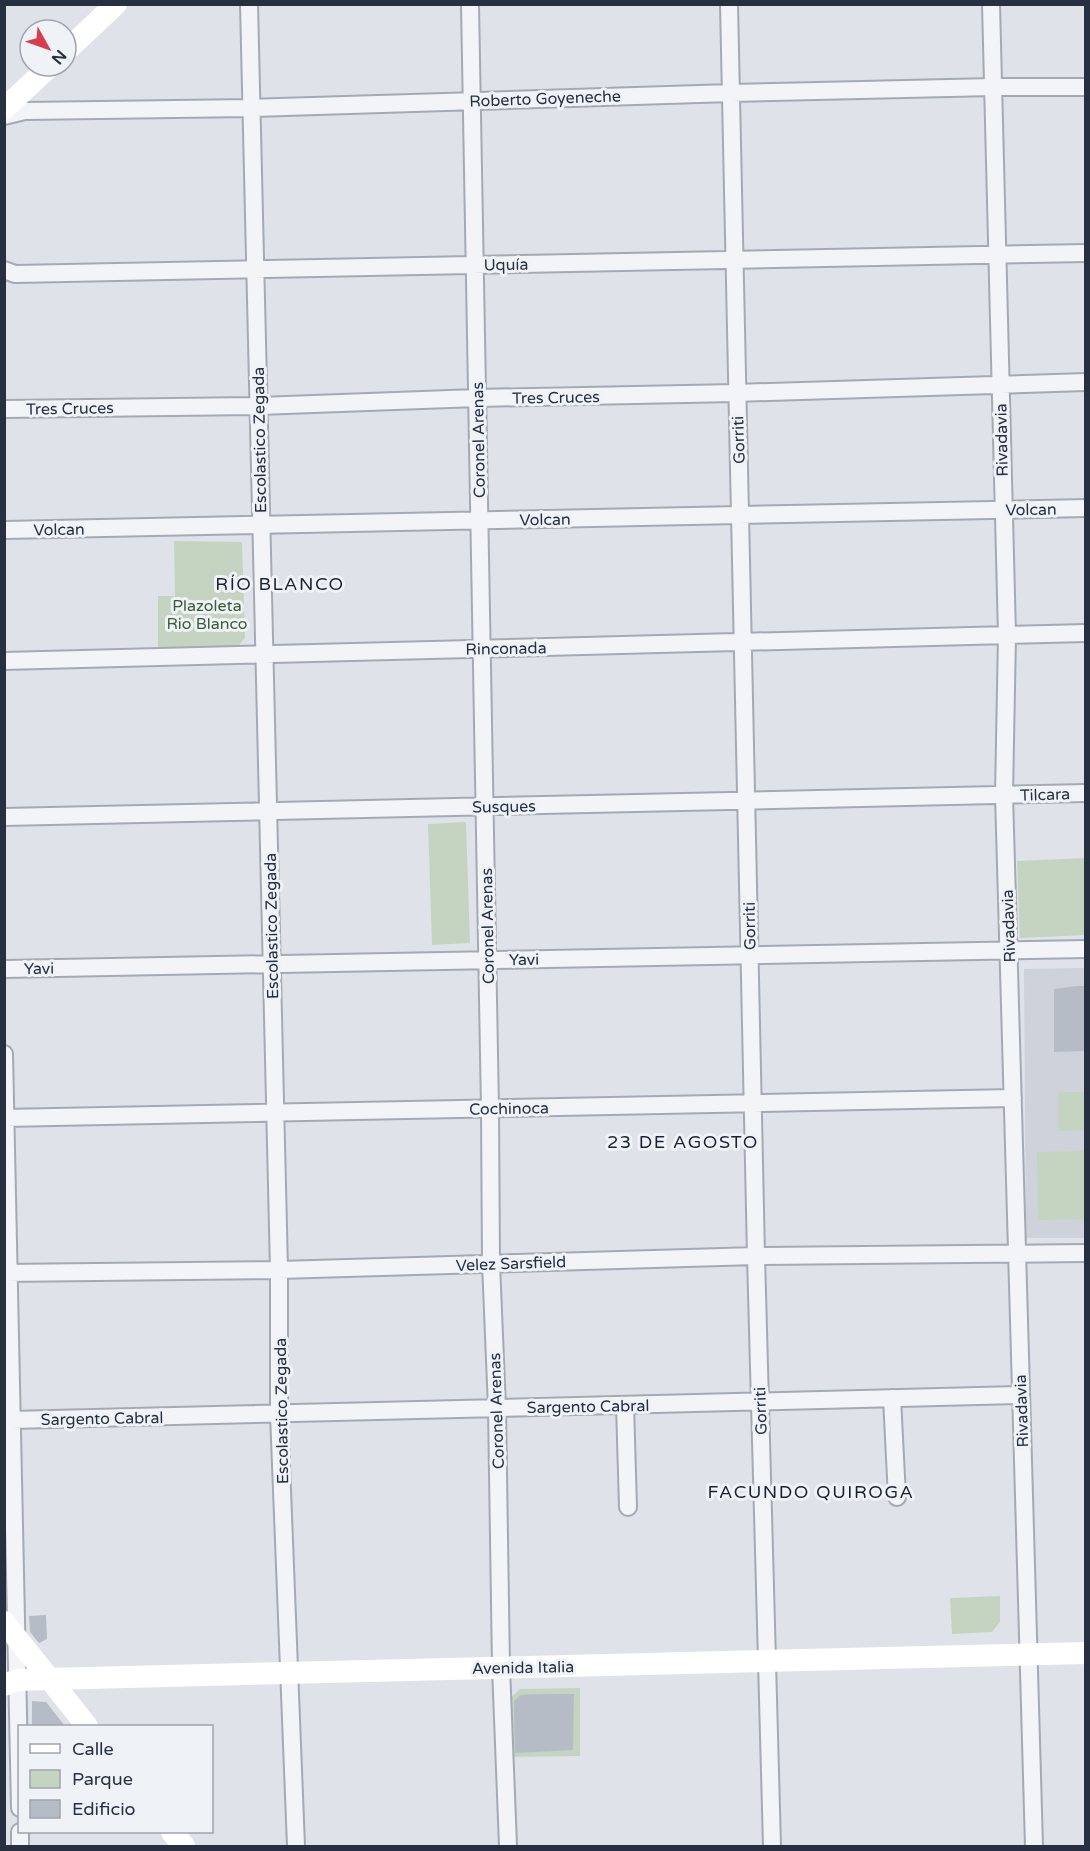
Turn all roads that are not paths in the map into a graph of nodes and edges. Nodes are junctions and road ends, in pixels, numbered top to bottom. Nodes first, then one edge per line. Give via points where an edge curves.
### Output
1 (116, 4) edge
2 (249, 4) edge
3 (470, 4) edge
4 (729, 4) edge
5 (991, 4) edge
6 (78, 40) edge
7 (37, 78) edge
8 (993, 87) junction
9 (1086, 87) edge
10 (731, 93) junction
11 (471, 100) junction
12 (250, 108) junction
13 (4, 109) edge
14 (4, 116) edge
15 (997, 253) junction
16 (1086, 253) edge
17 (735, 259) junction
18 (475, 264) junction
19 (255, 269) junction
20 (8, 274) edge
21 (1086, 382) edge
22 (1000, 384) junction
23 (736, 393) junction
24 (477, 398) junction
25 (259, 406) junction
26 (4, 409) edge
27 (1086, 508) edge
28 (1003, 510) junction
29 (740, 515) junction
30 (479, 521) junction
31 (261, 525) junction
32 (4, 530) edge
33 (1086, 633) edge
34 (1007, 635) junction
35 (743, 642) junction
36 (482, 648) junction
37 (264, 654) junction
38 (4, 661) edge
39 (1086, 793) edge
40 (1004, 795) junction
41 (746, 801) junction
42 (484, 806) junction
43 (268, 811) junction
44 (4, 817) edge
45 (1086, 949) edge
46 (1008, 951) junction
47 (749, 956) junction
48 (487, 960) junction
49 (272, 964) junction
50 (4, 969) edge
51 (4, 1054) edge
52 (1012, 1098) junction
53 (752, 1103) junction
54 (490, 1108) junction
55 (275, 1113) junction
56 (5, 1118) edge
57 (1086, 1253) edge
58 (1017, 1255) junction
59 (756, 1256) junction
60 (490, 1263) junction
61 (279, 1270) junction
62 (7, 1273) edge
63 (1021, 1395) junction
64 (892, 1398) junction
65 (760, 1402) junction
66 (625, 1405) junction
67 (497, 1408) junction
68 (279, 1414) junction
69 (11, 1420) junction
70 (897, 1497) dead end
71 (628, 1507) dead end
72 (10, 1629) edge
73 (1086, 1653) edge
74 (1028, 1654) junction
75 (767, 1661) junction
76 (501, 1667) junction
77 (288, 1673) junction
78 (48, 1679) junction
79 (9, 1680) edge
80 (86, 1725) edge
81 (18, 1785) edge
82 (173, 1833) edge
83 (184, 1846) edge
84 (296, 1846) edge
85 (508, 1846) edge
86 (772, 1846) edge
87 (1034, 1846) edge

1 - 6 main road
2 - 12 street, Escolastico Zegada
3 - 11 street, Coronel Arenas
4 - 10 street, Gorriti
5 - 8 street, Rivadavia
7 - 13 main road
8 - 9 street, Roberto Goyeneche
8 - 10 street, Roberto Goyeneche
8 - 15 street, Rivadavia
10 - 11 street, Roberto Goyeneche
10 - 17 street, Gorriti
11 - 12 street, Roberto Goyeneche
11 - 18 street, Coronel Arenas
12 - 14 street, Roberto Goyeneche via 25,111
12 - 19 street, Escolastico Zegada
15 - 16 street, Uquía
15 - 17 street, Uquía
15 - 22 street, Rivadavia
17 - 18 street, Uquía
17 - 23 street, Gorriti
18 - 19 street, Uquía
18 - 24 street, Coronel Arenas
19 - 20 street, Uquía
19 - 25 street, Escolastico Zegada
21 - 22 street, Tres Cruces
22 - 23 street, Tres Cruces
22 - 28 street, Rivadavia
23 - 24 street, Tres Cruces
23 - 29 street, Gorriti
24 - 25 street, Tres Cruces
24 - 30 street, Coronel Arenas
25 - 26 street, Tres Cruces
25 - 31 street, Escolastico Zegada
27 - 28 street, Volcan
28 - 29 street, Volcan
28 - 34 street, Rivadavia
29 - 30 street, Volcan
29 - 35 street, Gorriti
30 - 31 street, Volcan
30 - 36 street, Coronel Arenas
31 - 32 street, Volcan
31 - 37 street, Escolastico Zegada
33 - 34 street, Rinconada
34 - 35 street, Rinconada
34 - 40 street, Rivadavia
35 - 36 street, Rinconada
35 - 41 street, Gorriti
36 - 37 street, Rinconada
36 - 42 street, Coronel Arenas
37 - 38 street, Rinconada
37 - 43 street, Escolastico Zegada
39 - 40 street, Tilcara
40 - 41 street, Susques
40 - 46 street, Rivadavia
41 - 42 street, Susques
41 - 47 street, Gorriti
42 - 43 street, Susques
42 - 48 street, Coronel Arenas
43 - 44 street, Susques
43 - 49 street, Escolastico Zegada
45 - 46 street, Yavi
46 - 47 street, Yavi
46 - 52 street, Rivadavia
47 - 48 street, Yavi
47 - 53 street, Gorriti
48 - 49 street, Yavi
48 - 54 street, Coronel Arenas
49 - 50 street, Yavi
49 - 55 street, Escolastico Zegada
51 - 56 street
52 - 53 street, Cochinoca
52 - 58 street, Rivadavia
53 - 54 street, Cochinoca
53 - 59 street, Gorriti
54 - 55 street, Cochinoca
54 - 60 street, Coronel Arenas
55 - 56 street, Cochinoca
55 - 61 street, Escolastico Zegada
56 - 62 street
57 - 58 street, Velez Sarsfield
58 - 59 street, Velez Sarsfield
58 - 63 street, Rivadavia
59 - 60 street, Velez Sarsfield
59 - 65 street, Gorriti
60 - 61 street, Velez Sarsfield
60 - 67 street, Coronel Arenas
61 - 62 street, Velez Sarsfield
61 - 68 street, Escolastico Zegada
62 - 69 street
63 - 64 street, Sargento Cabral
63 - 74 street, Rivadavia
64 - 65 street, Sargento Cabral
64 - 70 street
65 - 66 street, Sargento Cabral
65 - 75 street, Gorriti
66 - 67 street, Sargento Cabral
66 - 71 street
67 - 68 street, Sargento Cabral
67 - 76 street, Coronel Arenas
68 - 69 street, Sargento Cabral
68 - 77 street, Escolastico Zegada
69 - 72 street
72 - 78 main road
72 - 79 street
73 - 74 main road, Avenida Italia
74 - 75 main road, Avenida Italia
74 - 87 street, Rivadavia
75 - 76 main road, Avenida Italia
75 - 86 street, Gorriti
76 - 77 main road, Avenida Italia
76 - 85 street, Coronel Arenas
77 - 78 main road, Avenida Italia
77 - 84 street, Escolastico Zegada
78 - 79 main road, Avenida Italia
78 - 80 main road
79 - 81 street
82 - 83 main road

